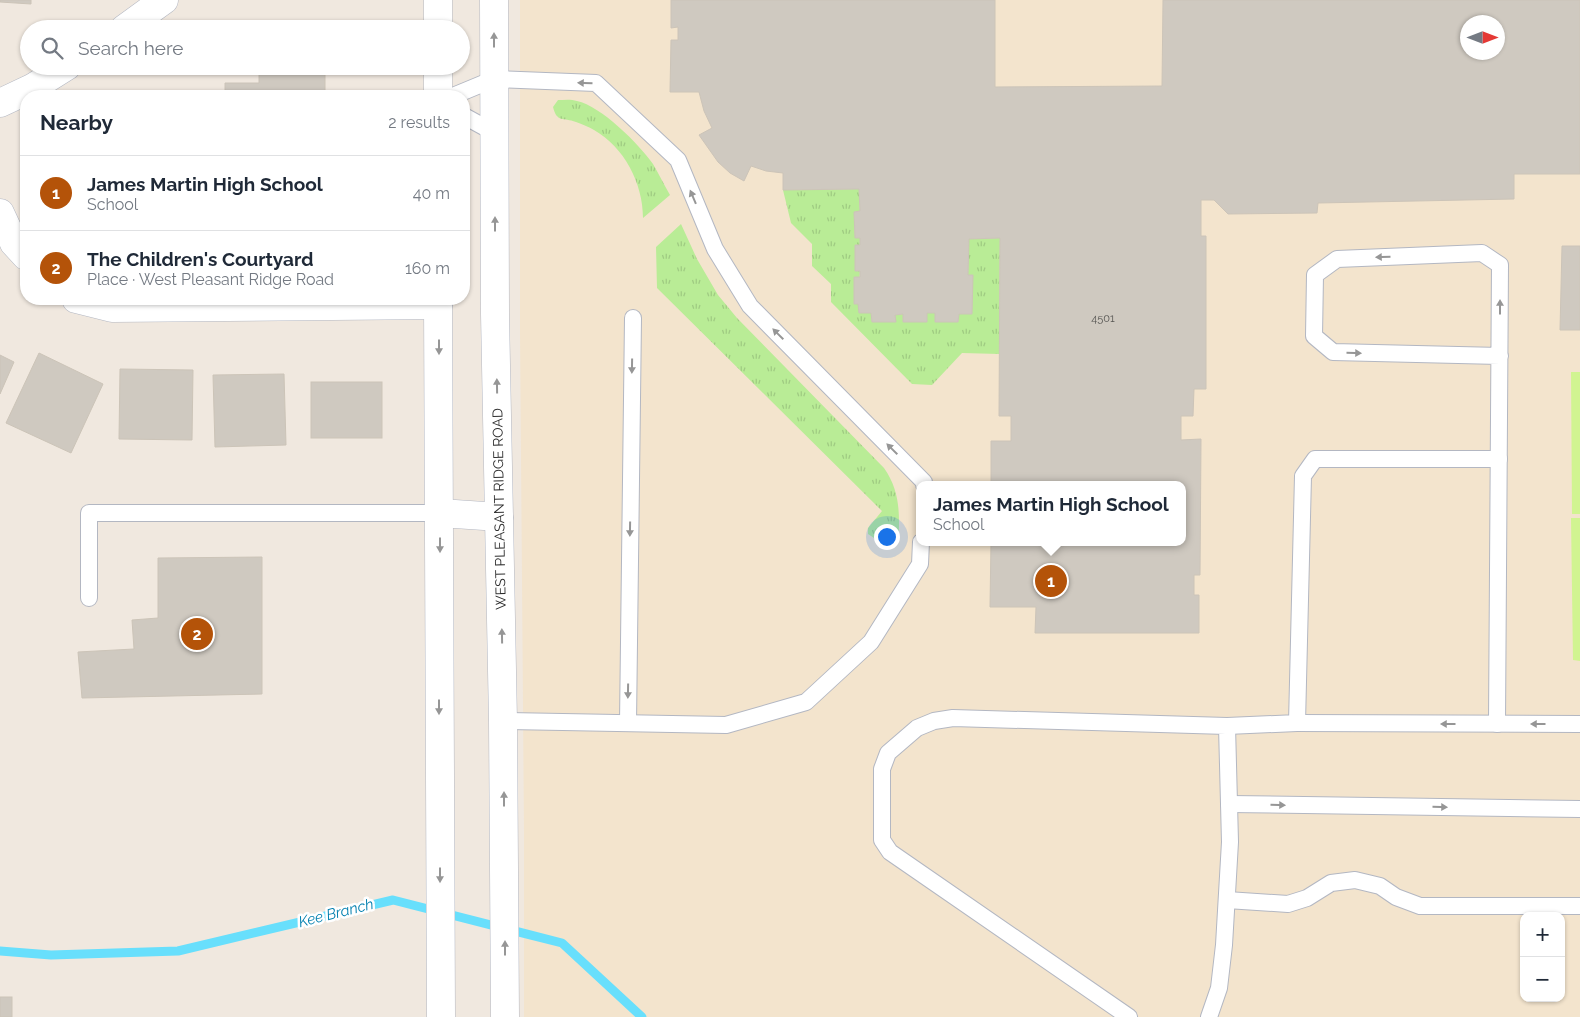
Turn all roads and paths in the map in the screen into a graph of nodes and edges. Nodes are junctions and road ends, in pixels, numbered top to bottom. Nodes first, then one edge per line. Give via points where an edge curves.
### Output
1 (164, 0) edge
2 (438, 0) edge
3 (494, 0) edge
4 (136, 20) edge
5 (438, 20) edge
6 (53, 75) edge
7 (438, 75) edge
8 (494, 79) junction
9 (28, 90) edge
10 (438, 90) edge
11 (467, 90) edge
12 (20, 94) edge
13 (0, 103) edge
14 (470, 119) edge
15 (495, 133) junction
16 (0, 213) edge
17 (20, 250) edge
18 (100, 305) edge
19 (275, 305) edge
20 (438, 305) edge
21 (633, 318) dead end
22 (1500, 356) junction
23 (1499, 459) junction
24 (923, 481) edge
25 (440, 513) junction
26 (500, 517) junction
27 (921, 546) edge
28 (89, 598) dead end
29 (503, 721) junction
30 (628, 723) junction
31 (1297, 723) junction
32 (1497, 724) junction
33 (1580, 724) edge
34 (1227, 726) junction
35 (1229, 804) junction
36 (1580, 808) edge
37 (1227, 900) junction
38 (1580, 906) edge
39 (505, 1007) edge
40 (441, 1017) edge
41 (1129, 1017) edge
42 (1210, 1017) edge

1 - 4 main road
2 - 5 main road
8 -> 3 main road, WEST PLEASANT RIDGE ROAD
6 - 9 main road
7 - 10 main road
8 - 11 lane
8 - 15 main road, WEST PLEASANT RIDGE ROAD
24 -> 8 lane via 750,306 715,249 678,160 596,83
12 - 13 main road
14 - 15 lane
26 -> 15 main road, WEST PLEASANT RIDGE ROAD
16 - 17 main road
18 - 19 main road via 112,308
20 -> 25 main road
21 -> 30 lane
22 -> 22 lane via 1500,265 1482,253 1338,259 1315,275 1314,336 1333,352
22 - 23 lane
23 - 31 lane via 1316,459 1303,476
23 - 32 lane
25 - 26 main road
25 - 28 lane via 88,513
25 -> 40 main road
29 -> 26 main road, WEST PLEASANT RIDGE ROAD
27 - 30 lane via 920,564 871,642 806,702 726,725
29 - 30 lane
39 -> 29 main road, WEST PLEASANT RIDGE ROAD
32 -> 31 lane
31 - 34 lane
33 -> 32 lane
34 - 35 lane
34 - 41 lane via 953,718 917,728 888,753 882,769 882,840 890,852
35 -> 36 lane
35 - 37 lane
37 - 38 lane via 1288,904 1307,898 1331,884 1355,880 1380,886 1396,897 1420,906
37 - 42 lane via 1219,988

